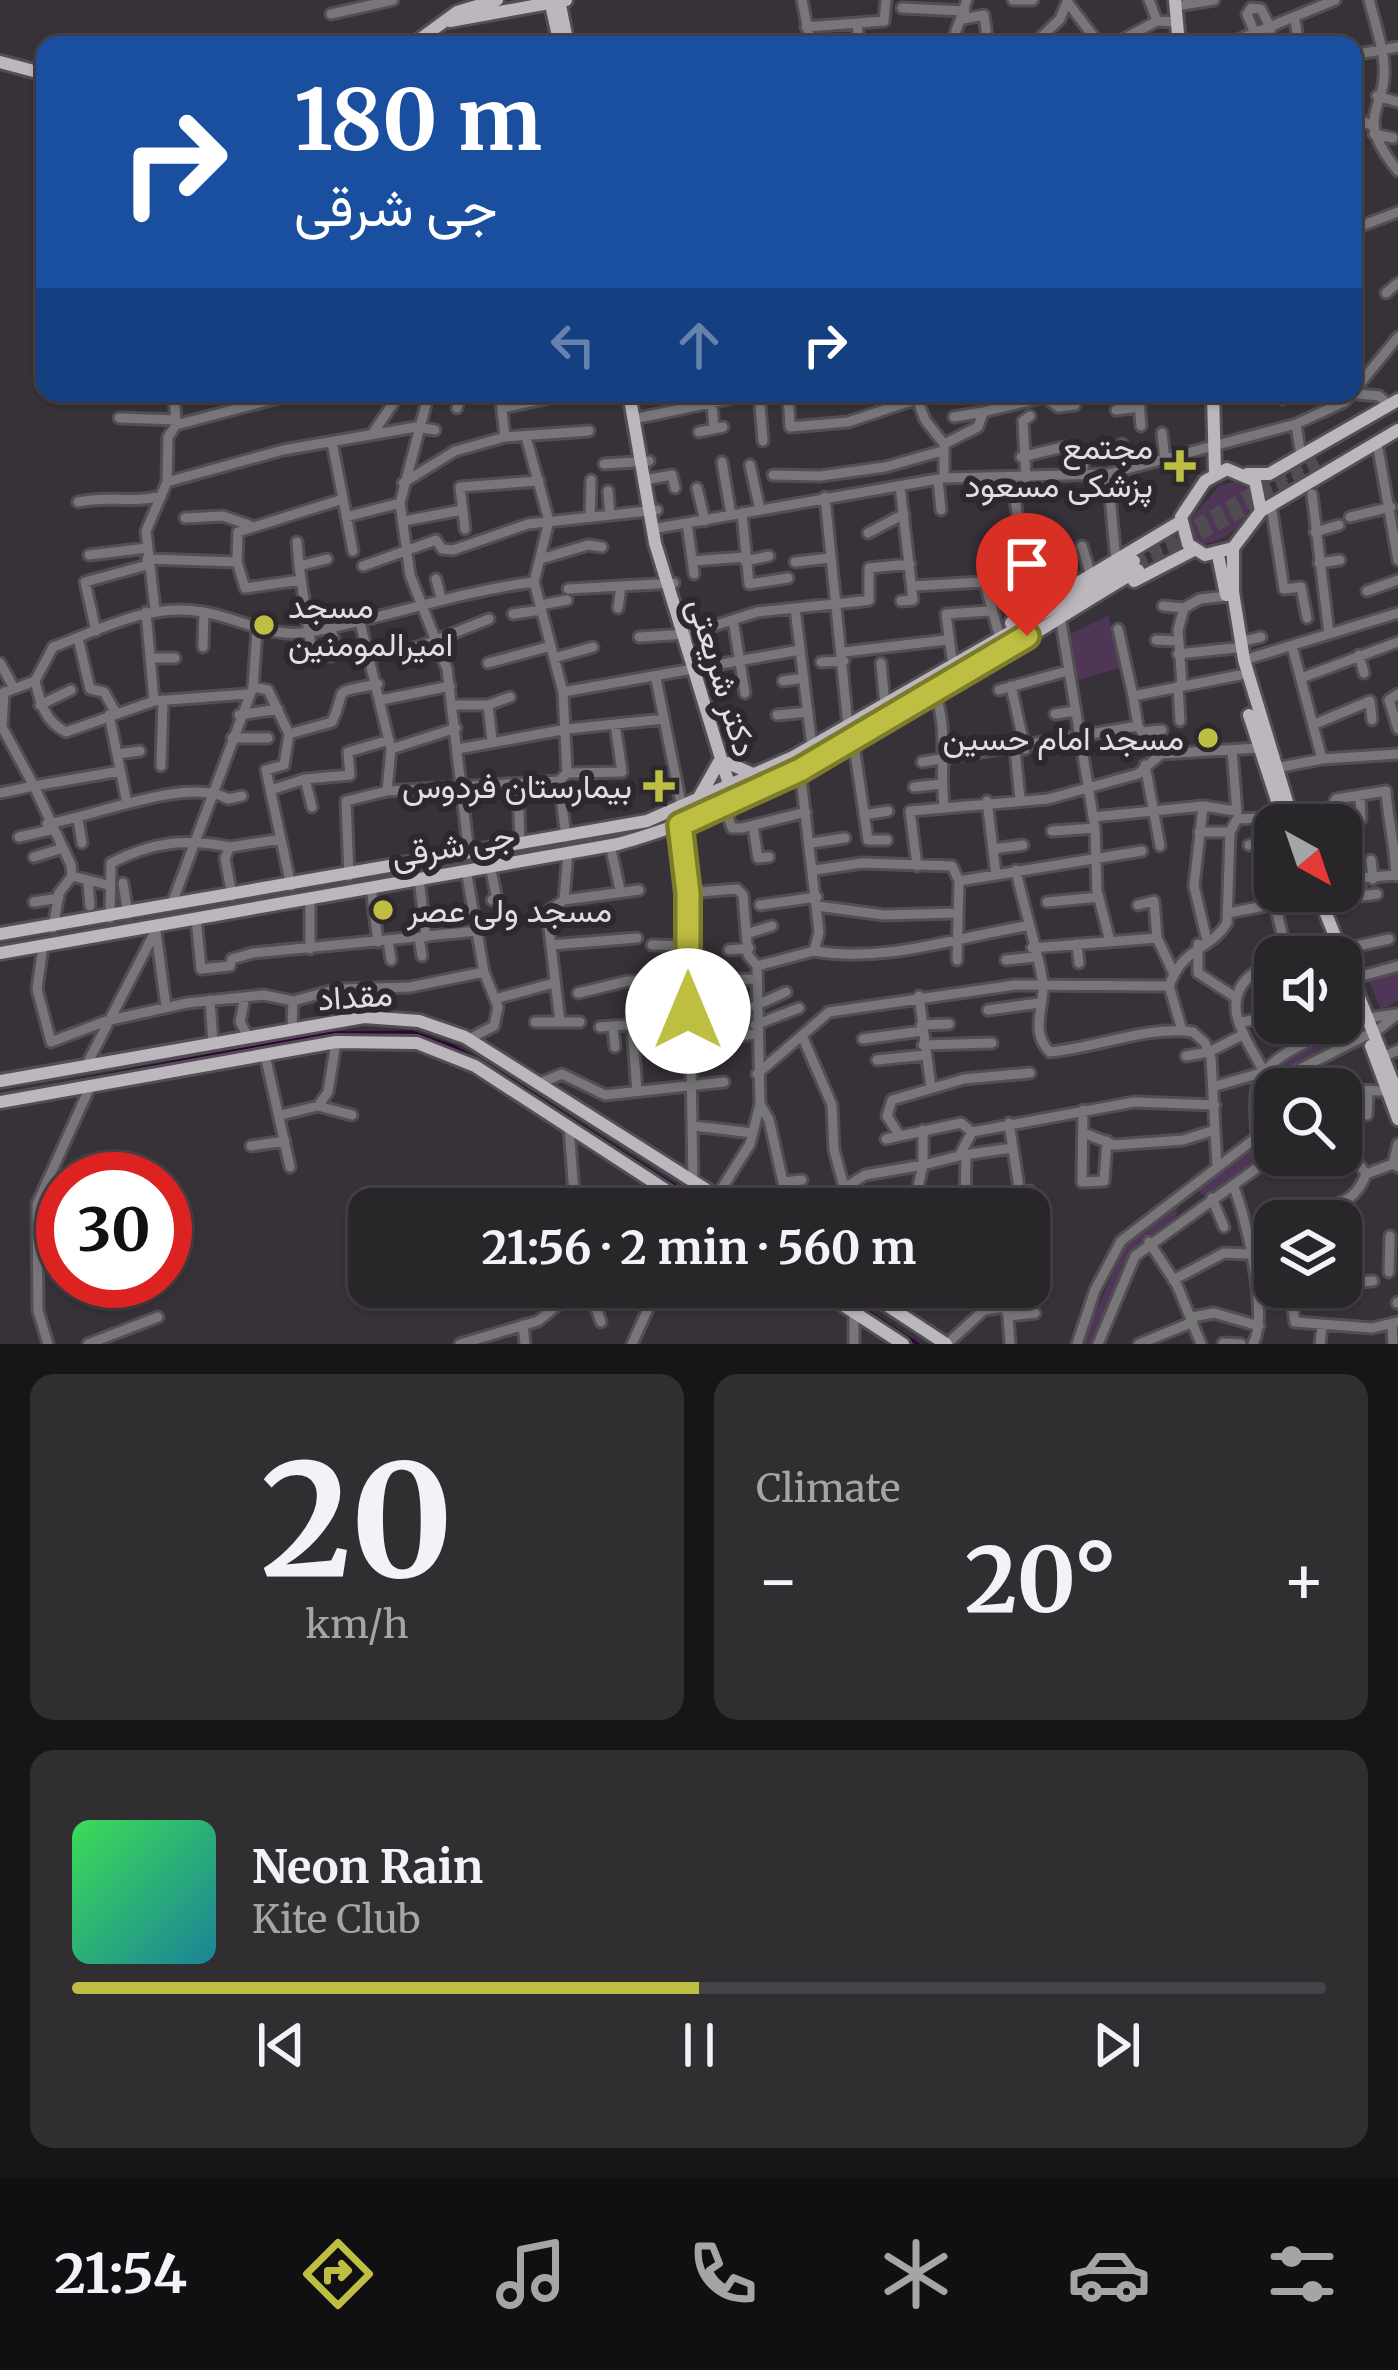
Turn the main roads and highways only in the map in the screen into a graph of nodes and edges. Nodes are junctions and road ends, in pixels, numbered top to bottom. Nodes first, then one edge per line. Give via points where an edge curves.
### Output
1 (497, 0) edge
2 (560, 2) edge
3 (1175, 3) edge
4 (450, 21) junction
5 (426, 36) edge
6 (563, 36) edge
7 (1178, 36) edge
8 (0, 62) edge
9 (36, 72) edge
10 (635, 402) edge
11 (1214, 402) edge
12 (1395, 404) edge
13 (1398, 429) edge
14 (1218, 449) junction
15 (1313, 460) junction
16 (1240, 472) junction
17 (1215, 474) junction
18 (1266, 508) junction
19 (1180, 522) junction
20 (1232, 548) junction
21 (1194, 550) junction
22 (1218, 555) junction
23 (1138, 564) junction
24 (1240, 650) junction
25 (931, 686) junction
26 (851, 732) junction
27 (724, 762) junction
28 (756, 776) junction
29 (730, 788) junction
30 (1282, 804) edge
31 (1285, 804) edge
32 (688, 806) junction
33 (729, 806) junction
34 (567, 845) junction
35 (0, 934) edge
36 (0, 953) edge
37 (1362, 1014) edge
38 (1370, 1034) junction
39 (86, 1066) junction
40 (0, 1081) edge
41 (90, 1087) junction
42 (1394, 1088) edge
43 (0, 1102) edge
44 (1398, 1119) edge
45 (653, 1188) edge
46 (700, 1188) edge
47 (848, 1308) edge
48 (891, 1308) edge
49 (903, 1344) edge
50 (946, 1344) edge

1 - 4 main road
2 - 4 main road
2 - 6 main road
3 - 7 main road
4 - 5 main road
8 - 9 main road
10 - 27 main road, دکتر شریعتی via 656,528
11 - 14 main road
12 - 15 main road
13 - 15 main road
13 - 15 main road
14 - 16 main road
14 - 17 main road
15 - 16 main road via 1268,474
15 - 18 main road
16 - 17 main road
16 - 18 main road
17 - 19 main road
18 - 20 main road
19 - 21 main road
19 - 23 main road
20 - 22 main road
20 - 24 main road
21 - 22 main road
21 - 23 main road
22 - 24 main road
23 - 25 main road, جی شرقی
23 - 25 main road via 1047,631 948,689
23 - 25 main road via 1115,561 1091,575 952,658
24 - 30 main road via 1258,748
24 - 31 main road
25 - 26 main road, جی شرقی
25 - 26 main road, جی شرقی via 885,705
26 - 28 main road, جی شرقی
26 - 33 main road, جی شرقی via 800,770
27 - 28 main road
27 - 29 main road, دکتر شریعتی
27 - 32 main road
28 - 29 main road, جی شرقی
29 - 32 main road, جی شرقی
29 - 33 main road, دکتر شریعتی
32 - 34 main road, جی شرقی
33 - 34 main road, جی شرقی via 610,845
34 - 35 main road, جی شرقی via 520,845
34 - 36 main road, جی شرقی via 490,866
37 - 38 main road
38 - 42 main road
38 - 42 main road
39 - 40 main road, مقداد
39 - 41 main road
39 - 46 main road, مقداد via 394,1017 469,1039
41 - 43 main road, مقداد
41 - 45 main road, مقداد via 335,1042 392,1040 475,1066
42 - 44 main road
47 - 49 main road
48 - 50 main road

